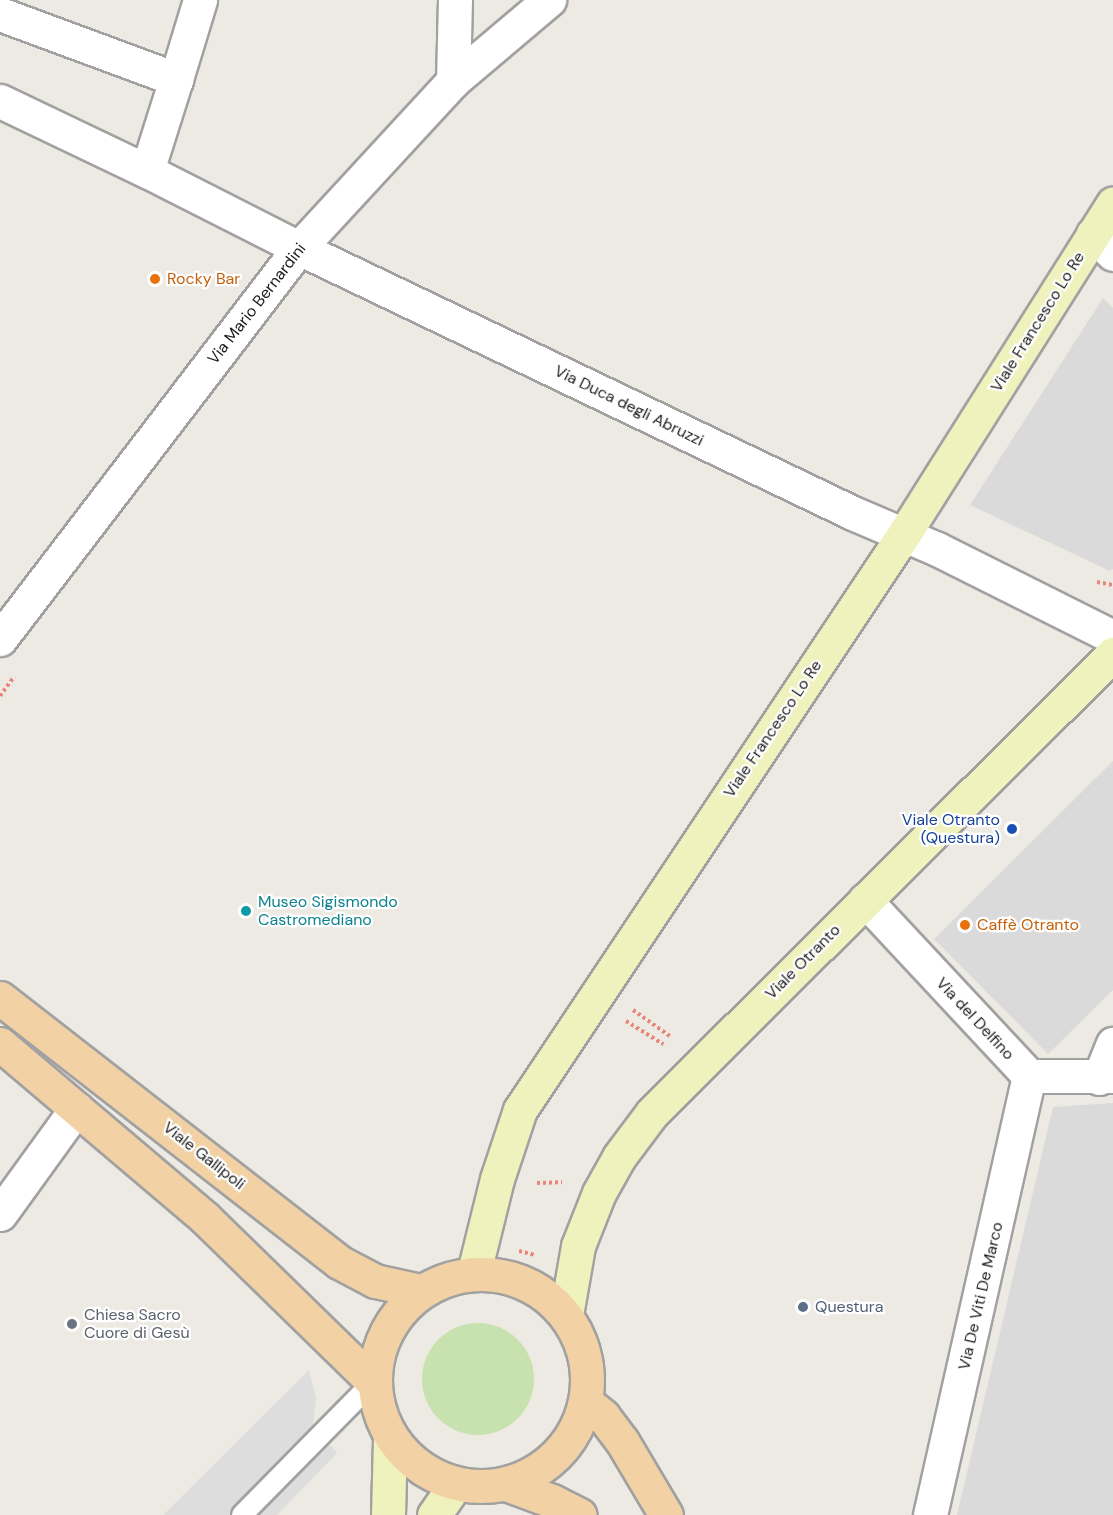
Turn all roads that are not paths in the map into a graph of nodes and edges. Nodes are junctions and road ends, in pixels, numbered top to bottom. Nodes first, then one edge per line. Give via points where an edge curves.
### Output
1 (200, 0) edge
2 (455, 0) edge
3 (549, 0) edge
4 (0, 14) edge
5 (176, 79) junction
6 (453, 81) junction
7 (0, 101) edge
8 (147, 171) junction
9 (1113, 204) edge
10 (1103, 244) edge
11 (299, 248) junction
12 (904, 534) junction
13 (1113, 637) edge
14 (0, 639) edge
15 (1113, 654) edge
16 (865, 900) junction
17 (0, 998) edge
18 (0, 1044) edge
19 (1113, 1044) edge
20 (1029, 1076) junction
21 (1106, 1077) edge
22 (76, 1109) junction
23 (0, 1214) edge
24 (474, 1272) junction
25 (420, 1291) junction
26 (566, 1315) junction
27 (373, 1382) junction
28 (586, 1402) junction
29 (390, 1437) junction
30 (456, 1484) junction
31 (506, 1484) junction
32 (242, 1515) edge
33 (388, 1515) edge
34 (434, 1515) edge
35 (579, 1515) edge
36 (666, 1515) edge
37 (930, 1515) edge

1 - 5 street
2 - 6 street
3 - 6 street, Via Mario Bernardini
4 - 5 street
5 - 8 street
6 - 11 street, Via Mario Bernardini
7 - 8 street, Via Duca degli Abruzzi
8 - 11 street, Via Duca degli Abruzzi
9 - 10 street, Viale Francesco Lo Re
10 - 12 street, Viale Francesco Lo Re
11 - 12 street, Via Duca degli Abruzzi
11 - 14 street, Via Mario Bernardini
12 - 13 street, Via Duca degli Abruzzi
12 - 24 street, Viale Francesco Lo Re via 520,1110 497,1179
15 - 16 street, Viale Otranto
16 - 20 street, Via del Delfino
16 - 26 street, Viale Otranto via 652,1113 619,1157 599,1193 578,1246
17 - 25 main road, Viale Gallipoli via 339,1262 375,1281
18 - 22 main road
19 - 21 street
20 - 21 street
20 - 37 street, Via De Viti De Marco
22 - 23 street
22 - 27 main road via 206,1218
24 - 25 main road
24 - 26 main road via 509,1276 540,1291
25 - 27 main road via 385,1330
26 - 28 main road via 585,1356
27 - 29 main road via 377,1411
27 - 32 lane
28 - 31 main road via 570,1439 542,1468
28 - 36 main road via 622,1441
29 - 30 main road via 418,1468
29 - 33 street
30 - 31 main road
30 - 34 street
31 - 35 main road

